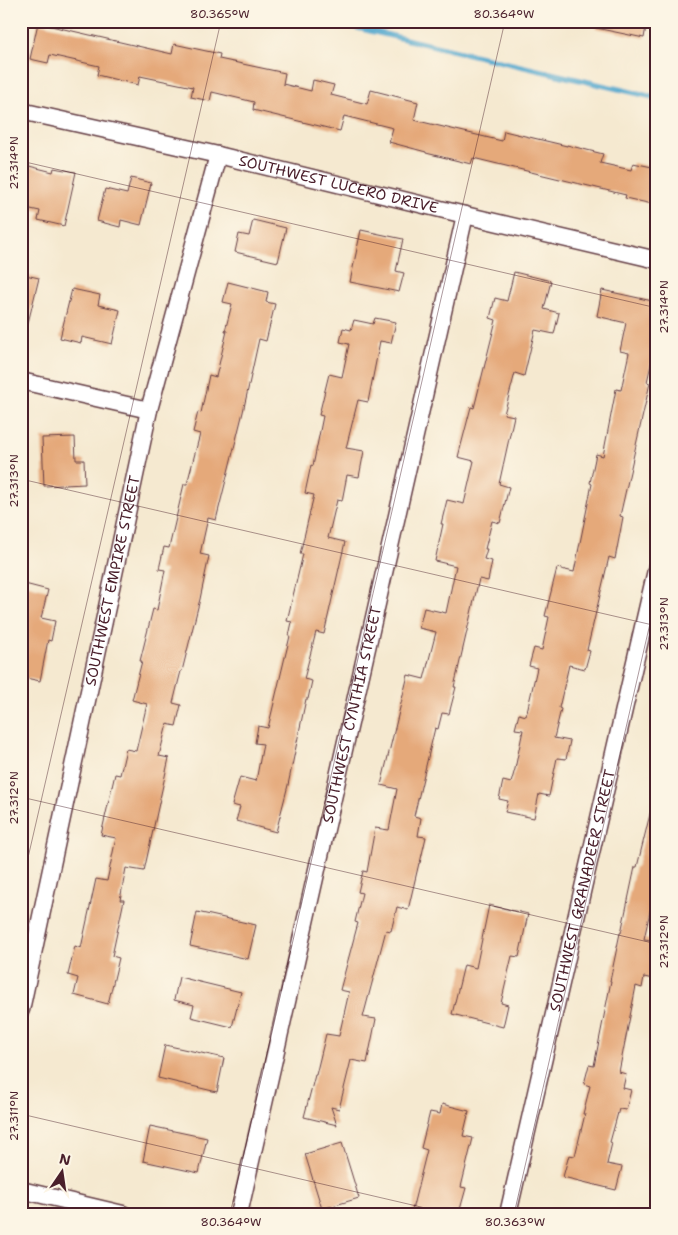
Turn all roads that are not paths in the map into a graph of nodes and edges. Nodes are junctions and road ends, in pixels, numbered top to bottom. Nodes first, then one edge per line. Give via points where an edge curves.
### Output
1 (21, 111) edge
2 (218, 155) junction
3 (465, 216) junction
4 (657, 260) edge
5 (21, 381) edge
6 (150, 410) junction
7 (657, 566) edge
8 (21, 1010) edge
9 (21, 1190) edge
10 (123, 1214) edge
11 (239, 1214) edge
12 (508, 1214) edge

1 - 2 street, SOUTHWEST LUCERO DRIVE
2 - 3 street, SOUTHWEST LUCERO DRIVE
2 - 6 street, SOUTHWEST EMPIRE STREET
3 - 4 street, SOUTHWEST LUCERO DRIVE
3 - 11 street, SOUTHWEST CYNTHIA STREET
5 - 6 street
6 - 8 street, SOUTHWEST EMPIRE STREET
7 - 12 street, SOUTHWEST GRANADEER STREET
9 - 10 street

